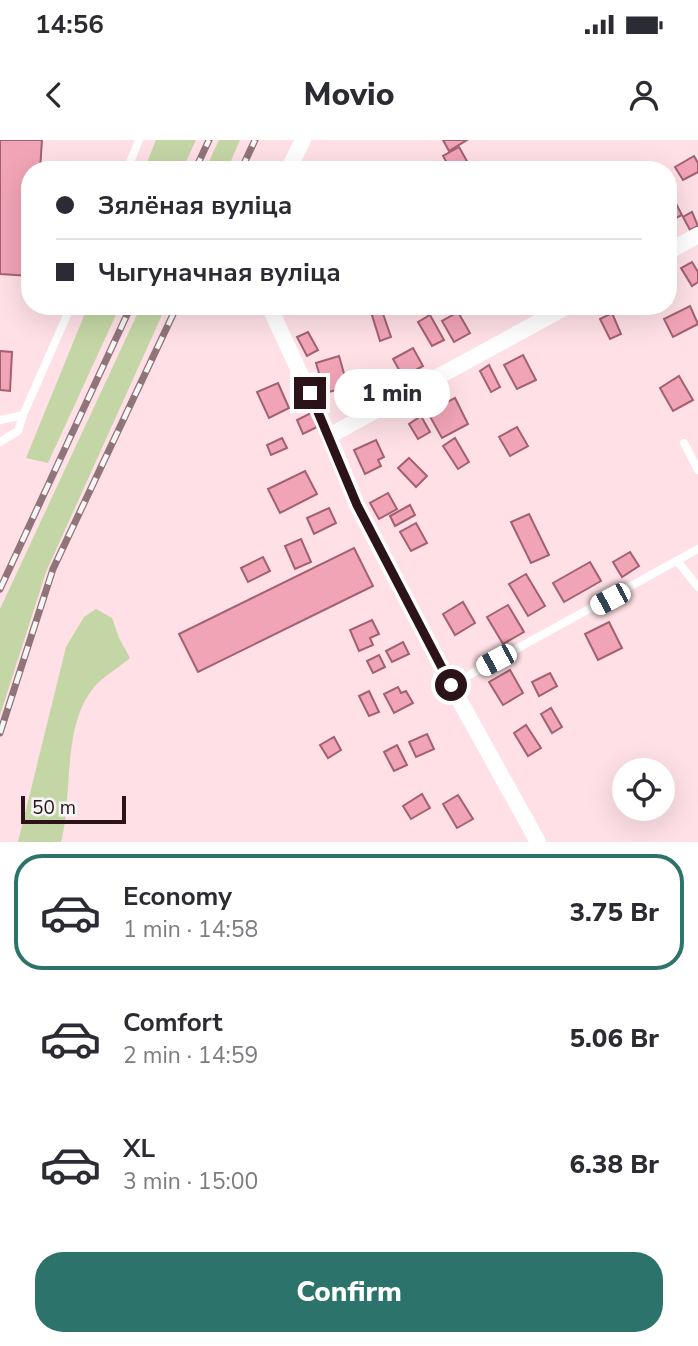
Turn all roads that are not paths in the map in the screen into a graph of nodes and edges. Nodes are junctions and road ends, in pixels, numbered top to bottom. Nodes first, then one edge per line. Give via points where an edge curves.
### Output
1 (139, 140) edge
2 (303, 140) edge
3 (131, 161) edge
4 (292, 161) edge
5 (698, 235) edge
6 (677, 247) edge
7 (67, 315) edge
8 (273, 315) edge
9 (552, 315) edge
10 (23, 415) junction
11 (0, 420) edge
12 (330, 436) junction
13 (0, 442) edge
14 (684, 443) dead end
15 (698, 470) edge
16 (698, 549) edge
17 (678, 562) junction
18 (698, 587) edge
19 (451, 685) junction
20 (538, 842) edge

1 - 3 lane
2 - 4 street
5 - 6 street
7 - 10 lane
8 - 12 street
9 - 12 street
10 - 11 lane
10 - 13 lane via 18,431
12 - 19 street via 357,505
14 - 15 lane
16 - 17 lane
17 - 18 lane
17 - 19 lane
19 - 20 street

